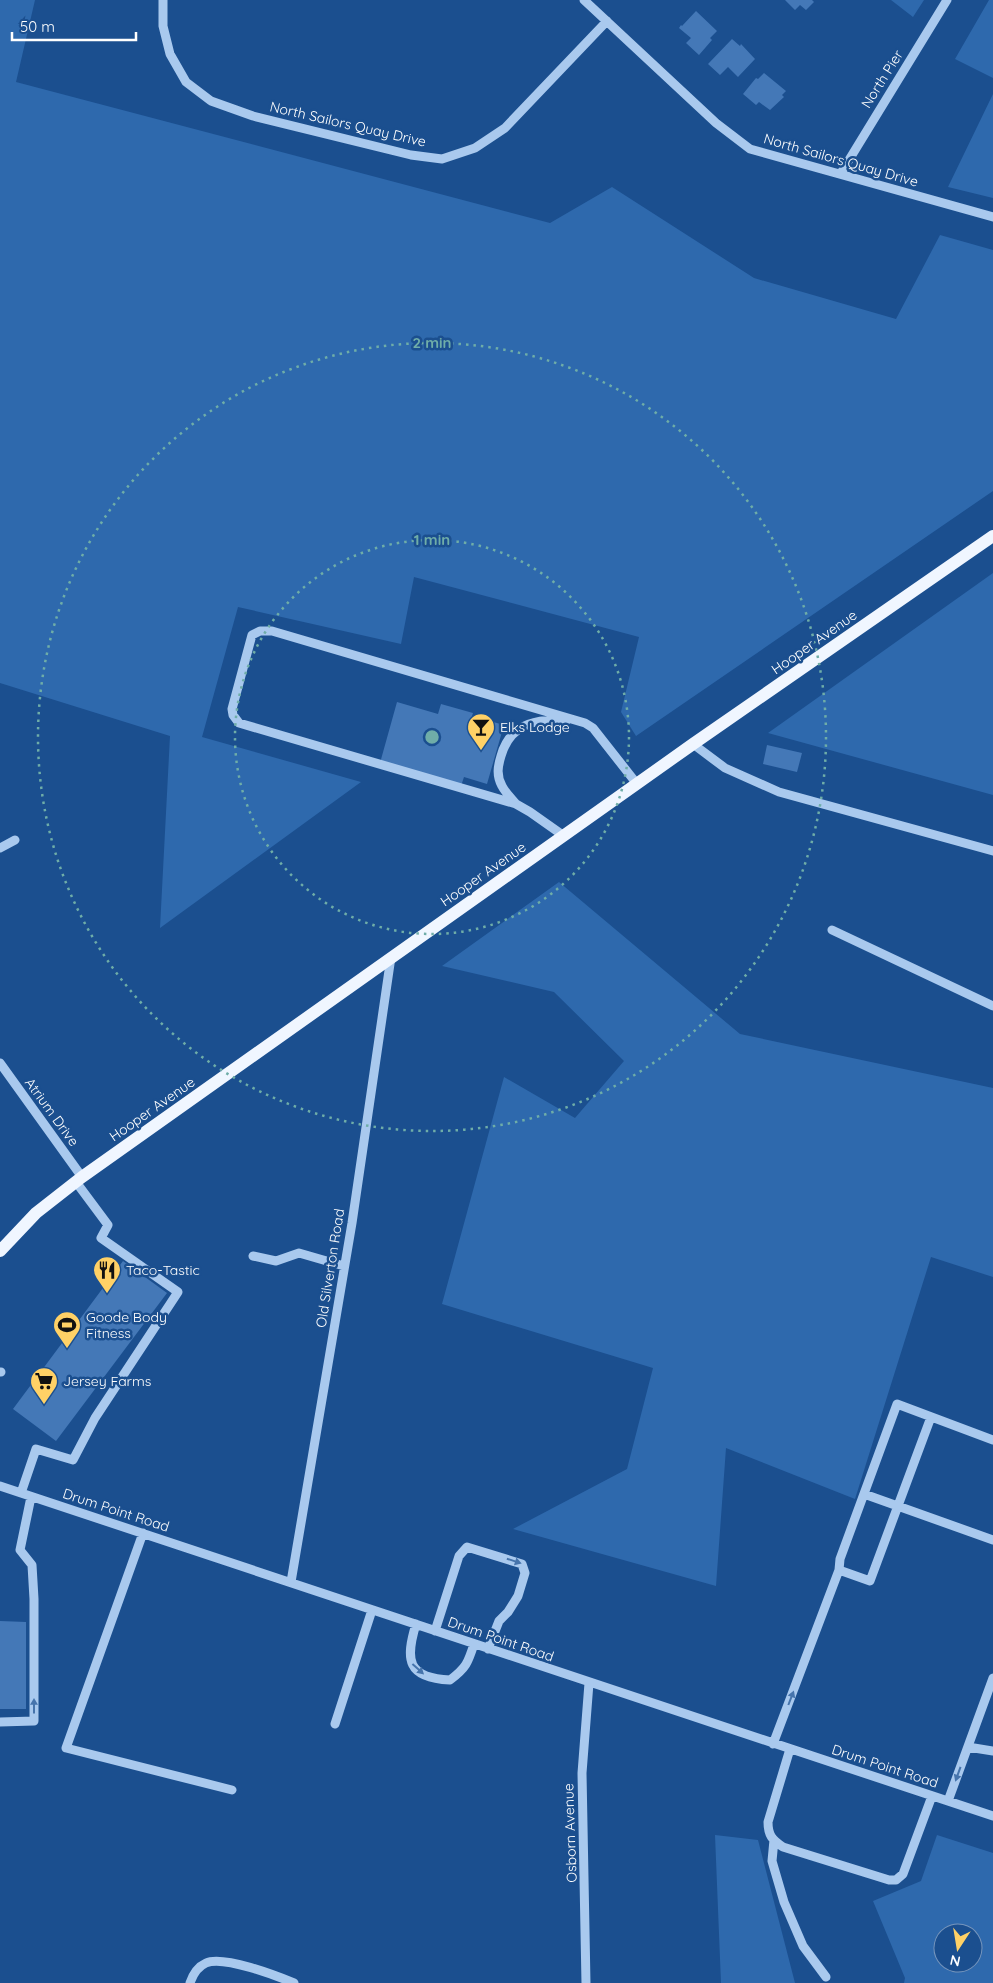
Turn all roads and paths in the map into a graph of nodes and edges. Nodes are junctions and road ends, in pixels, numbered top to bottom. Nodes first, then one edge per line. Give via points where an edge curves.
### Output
1 (163, 0) edge
2 (584, 0) edge
3 (947, 0) edge
4 (606, 21) junction
5 (841, 173) junction
6 (993, 217) edge
7 (993, 536) edge
8 (585, 723) junction
9 (693, 744) junction
10 (638, 784) junction
11 (516, 804) junction
12 (564, 836) junction
13 (15, 840) dead end
14 (0, 848) edge
15 (993, 851) edge
16 (832, 930) dead end
17 (391, 957) junction
18 (993, 1006) edge
19 (0, 1063) edge
20 (79, 1180) junction
21 (0, 1251) edge
22 (253, 1256) dead end
23 (344, 1266) junction
24 (931, 1417) junction
25 (993, 1440) edge
26 (0, 1486) edge
27 (21, 1493) junction
28 (864, 1494) junction
29 (31, 1496) junction
30 (898, 1505) junction
31 (143, 1534) junction
32 (993, 1540) edge
33 (839, 1570) junction
34 (291, 1582) junction
35 (372, 1610) junction
36 (416, 1624) junction
37 (434, 1631) junction
38 (474, 1644) junction
39 (488, 1649) junction
40 (993, 1678) edge
41 (589, 1683) junction
42 (0, 1722) edge
43 (335, 1724) dead end
44 (774, 1744) junction
45 (968, 1747) junction
46 (790, 1749) junction
47 (993, 1751) edge
48 (232, 1790) dead end
49 (932, 1796) junction
50 (948, 1801) junction
51 (993, 1816) edge
52 (774, 1840) junction
53 (826, 1977) dead end
54 (190, 1983) edge
55 (294, 1983) edge
56 (586, 1983) edge

1 - 4 street, North Sailors Quay Drive via 163,26 170,54 186,82 211,101 253,116 411,155 442,159 475,148 505,128
2 - 4 street, North Sailors Quay Drive
3 - 5 street, North Pier
4 - 5 street, North Sailors Quay Drive via 716,123 750,149
5 - 6 street, North Sailors Quay Drive
7 - 9 main road, Hooper Avenue
8 - 10 street via 593,728
8 - 11 street via 533,722 523,726 505,743 497,769 502,786
8 - 11 street via 272,631 260,630 252,635 232,709 239,723
9 - 10 main road, Hooper Avenue
9 - 15 street via 725,768 779,792
10 - 12 main road, Hooper Avenue
11 - 12 street
12 - 17 main road, Hooper Avenue
13 - 14 street
16 - 18 street
17 - 20 main road, Hooper Avenue
17 - 23 street, Old Silverton Road
19 - 20 street, Atrium Drive
20 - 21 main road, Hooper Avenue via 36,1213
20 - 27 street, Atrium Drive via 108,1225 101,1238 178,1292 95,1418 73,1460 36,1449
22 - 23 street via 276,1261 298,1253
23 - 34 street, Old Silverton Road
24 - 25 street
24 - 28 street via 898,1404
24 - 30 street
26 - 27 street, Drum Point Road
27 - 29 street, Drum Point Road
28 - 30 street
28 - 33 street
29 - 31 street, Drum Point Road
42 -> 29 street via 34,1721 32,1565 20,1550
30 - 32 street
30 - 33 street via 870,1581
31 - 34 street, Drum Point Road
31 - 48 street via 66,1748
44 -> 33 street
34 - 35 street, Drum Point Road
35 - 36 street, Drum Point Road
35 - 43 street
36 - 37 street, Drum Point Road
36 -> 38 street via 409,1646 411,1662 419,1672 436,1679 450,1680 463,1670
37 - 38 street, Drum Point Road
37 -> 39 street via 459,1556 467,1547 522,1564 525,1573 518,1596 499,1621
38 - 39 street, Drum Point Road
39 - 41 street, Drum Point Road
40 - 45 street
41 - 44 street, Drum Point Road
41 - 56 street, Osborn Avenue via 582,1773
44 - 46 street, Drum Point Road
45 - 47 street
45 -> 50 street
46 - 49 street, Drum Point Road
46 - 52 street via 768,1822 768,1833
49 - 50 street, Drum Point Road
49 - 52 street via 903,1874 896,1880 783,1847
50 - 51 street, Drum Point Road
52 - 53 street via 772,1861 784,1902 804,1946
54 - 55 street via 195,1970 207,1962 226,1962 274,1974

